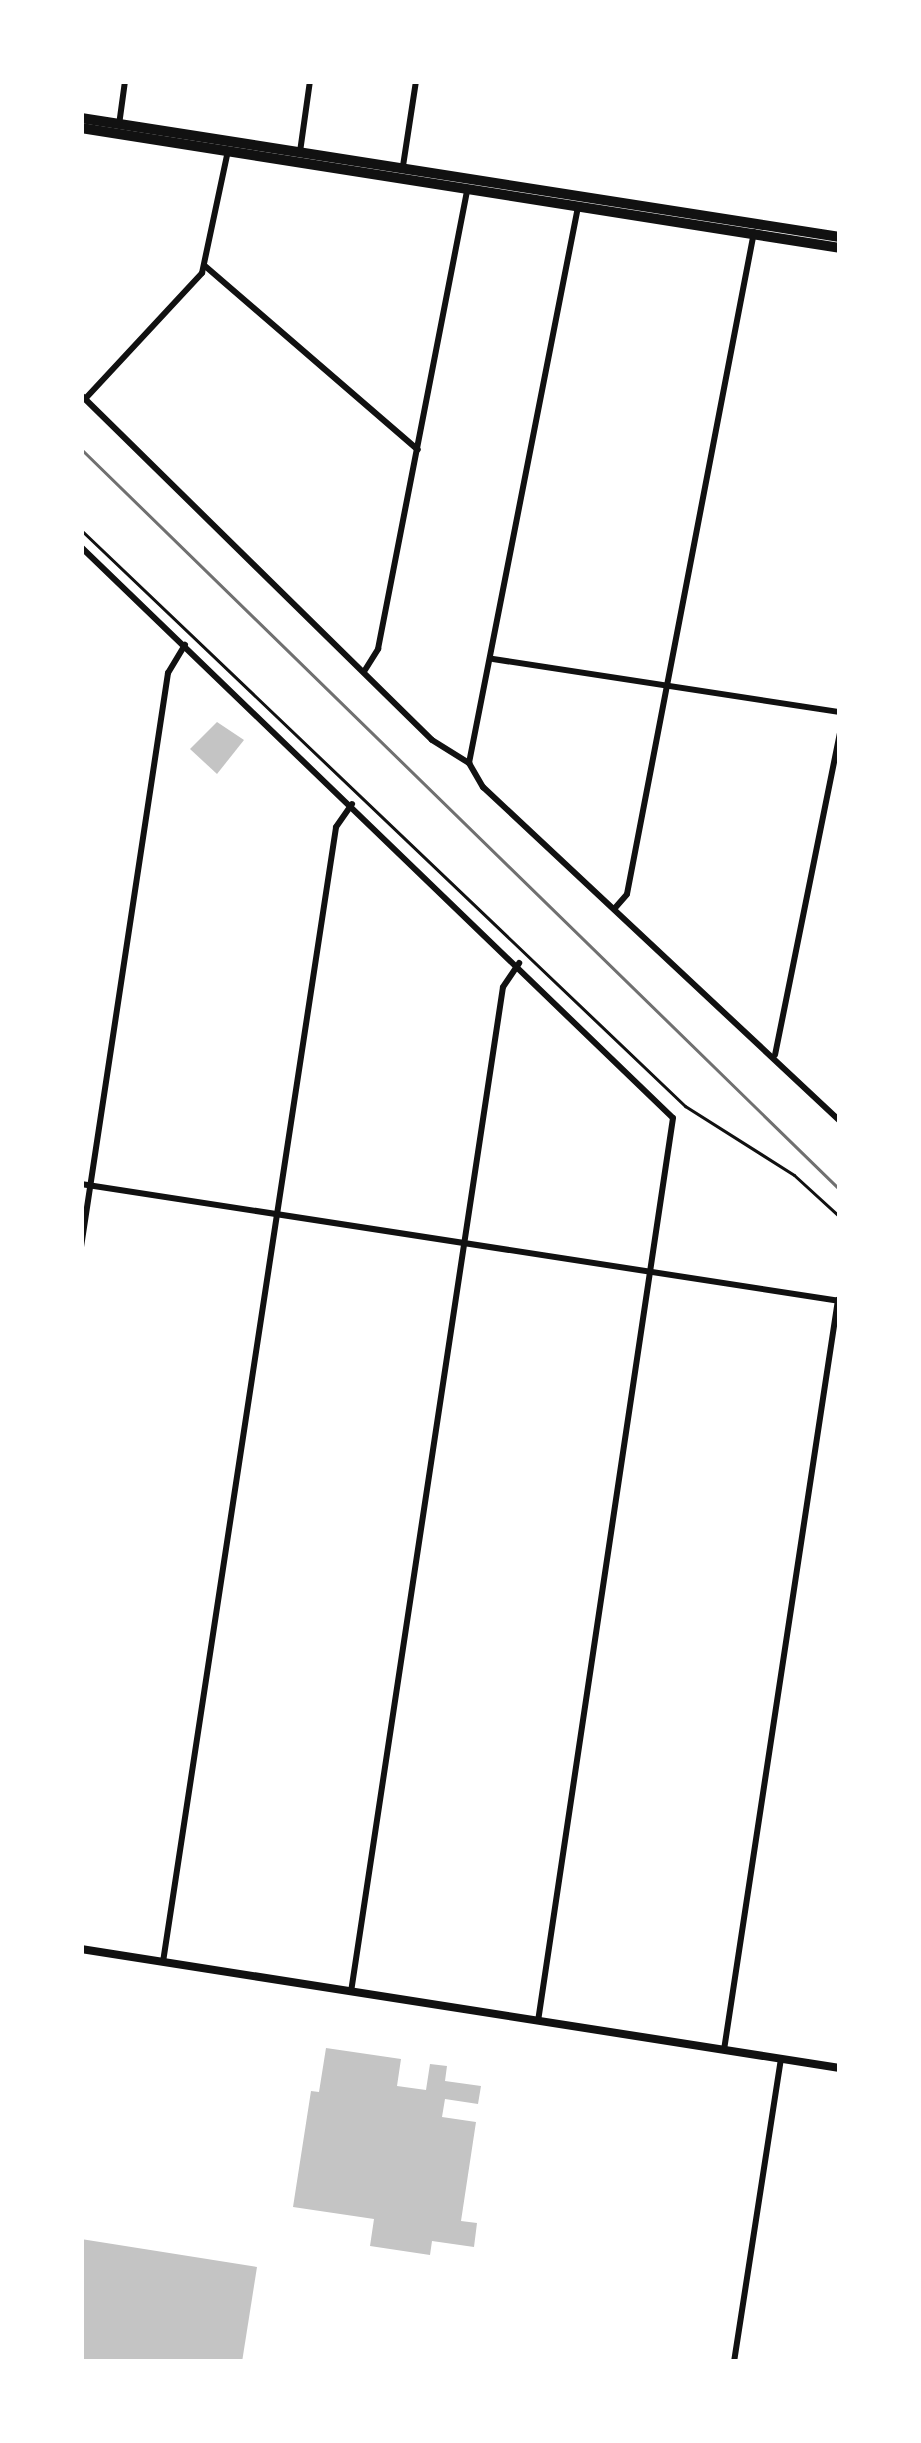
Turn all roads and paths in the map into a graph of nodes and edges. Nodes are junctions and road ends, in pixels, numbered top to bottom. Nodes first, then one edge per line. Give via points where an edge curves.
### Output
1 (125, 81) edge
2 (310, 81) edge
3 (416, 81) edge
4 (81, 118) edge
5 (81, 128) edge
6 (118, 129) junction
7 (228, 146) junction
8 (300, 152) junction
9 (402, 173) junction
10 (467, 189) junction
11 (579, 201) junction
12 (754, 229) junction
13 (840, 237) edge
14 (840, 248) edge
15 (205, 266) junction
16 (83, 397) edge
17 (418, 450) junction
18 (81, 530) edge
19 (81, 547) edge
20 (185, 645) junction
21 (493, 659) junction
22 (365, 670) junction
23 (669, 686) junction
24 (840, 712) edge
25 (840, 734) edge
26 (469, 763) junction
27 (352, 804) junction
28 (615, 908) junction
29 (519, 963) junction
30 (775, 1055) junction
31 (840, 1121) edge
32 (86, 1185) edge
33 (277, 1214) junction
34 (840, 1217) edge
35 (464, 1242) junction
36 (81, 1246) edge
37 (651, 1271) junction
38 (839, 1300) edge
39 (81, 1949) edge
40 (163, 1962) junction
41 (351, 1992) junction
42 (538, 2020) junction
43 (724, 2050) junction
44 (781, 2059) junction
45 (840, 2068) edge
46 (734, 2362) edge

1 - 6 street
2 - 8 street
3 - 9 street
4 - 6 main road
5 - 6 main road
6 - 7 main road
7 - 8 main road
7 - 9 main road
7 - 15 street
8 - 9 main road
9 - 10 main road
9 - 11 main road
10 - 11 main road
10 - 17 street
11 - 12 main road
11 - 21 street
12 - 13 main road
12 - 14 main road
12 - 23 street
15 - 16 street
15 - 17 street
16 - 22 street
17 - 22 street via 378,649
18 - 34 path via 685,1106 794,1175
19 - 20 street
20 - 27 street
20 - 32 street via 168,673
21 - 23 street
21 - 26 street
22 - 26 street via 432,740
23 - 24 street
23 - 28 street via 627,894
25 - 30 street
26 - 28 street via 484,787
27 - 29 street
27 - 33 street via 336,827
28 - 30 street
29 - 35 street via 503,987
29 - 37 street via 669,1107
30 - 31 street
32 - 33 street
32 - 36 street
33 - 35 street
33 - 40 street
35 - 37 street
35 - 41 street
37 - 38 street
37 - 42 street
38 - 43 street
39 - 40 street
40 - 41 street
41 - 42 street
42 - 43 street
43 - 44 street
44 - 45 street
44 - 46 street

